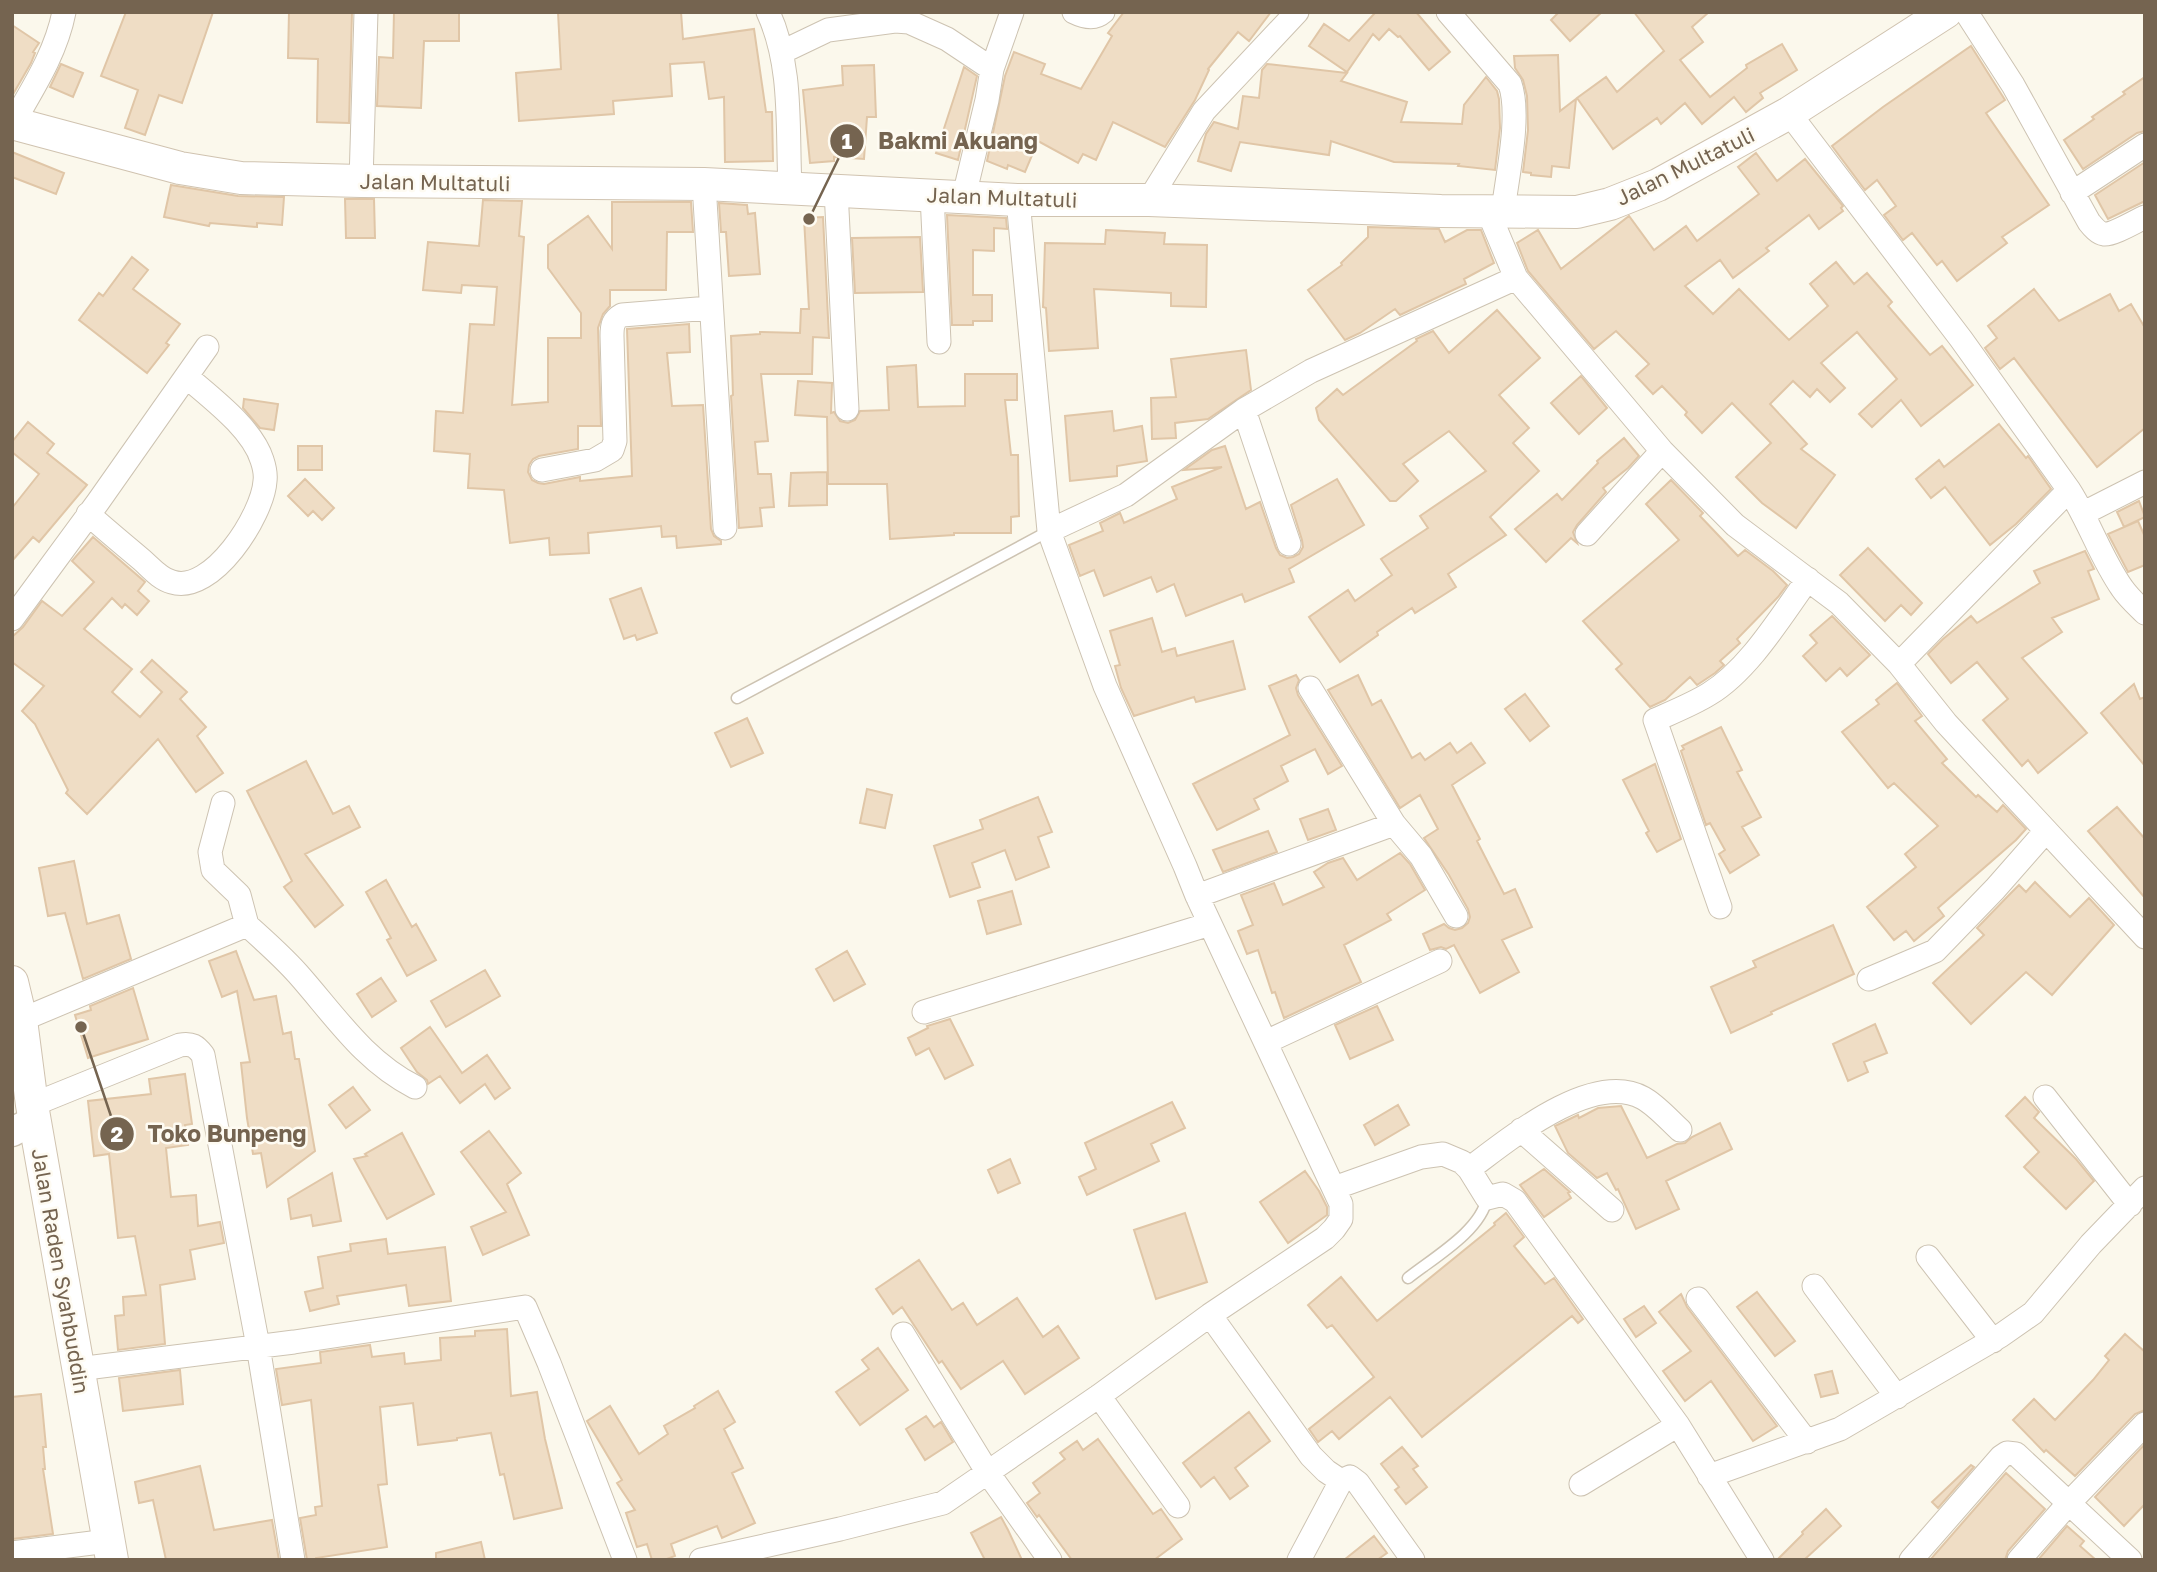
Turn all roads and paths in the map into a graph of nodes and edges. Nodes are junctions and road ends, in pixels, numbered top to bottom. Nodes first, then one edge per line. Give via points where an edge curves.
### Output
1 (64, 12) edge
2 (366, 12) edge
3 (768, 12) edge
4 (1012, 12) edge
5 (1074, 12) edge
6 (1103, 12) edge
7 (1297, 12) edge
8 (1448, 12) edge
9 (1946, 12) edge
10 (1966, 12) edge
11 (782, 52) junction
12 (992, 69) junction
13 (1789, 113) junction
14 (13, 123) edge
15 (2145, 145) edge
16 (361, 181) junction
17 (704, 184) junction
18 (790, 187) junction
19 (835, 190) junction
20 (2071, 192) junction
21 (932, 195) junction
22 (964, 196) junction
23 (1018, 200) junction
24 (1149, 200) junction
25 (1496, 211) junction
26 (2145, 217) edge
27 (1516, 278) junction
28 (710, 308) junction
29 (939, 342) dead end
30 (207, 347) dead end
31 (187, 377) junction
32 (847, 410) dead end
33 (1244, 410) junction
34 (1662, 451) junction
35 (542, 470) dead end
36 (2145, 482) edge
37 (2069, 490) junction
38 (2084, 513) junction
39 (89, 514) junction
40 (725, 528) dead end
41 (1049, 531) junction
42 (1587, 534) dead end
43 (1289, 544) dead end
44 (1808, 579) junction
45 (2145, 613) edge
46 (12, 619) edge
47 (1899, 664) junction
48 (1310, 688) dead end
49 (737, 698) dead end
50 (223, 803) dead end
51 (1394, 824) junction
52 (2046, 831) junction
53 (1197, 896) junction
54 (1720, 907) dead end
55 (1456, 916) dead end
56 (1210, 924) junction
57 (247, 925) junction
58 (2145, 937) edge
59 (1440, 961) dead end
60 (1869, 979) dead end
61 (12, 982) edge
62 (924, 1012) dead end
63 (21, 1020) junction
64 (1266, 1042) junction
65 (415, 1087) dead end
66 (2045, 1097) dead end
67 (26, 1119) edge
68 (1521, 1130) junction
69 (1680, 1130) dead end
70 (1469, 1170) junction
71 (1334, 1188) junction
72 (2137, 1197) edge
73 (1487, 1198) junction
74 (1612, 1210) dead end
75 (1928, 1257) dead end
76 (1408, 1278) dead end
77 (1814, 1286) dead end
78 (1698, 1299) dead end
79 (1210, 1315) junction
80 (903, 1334) dead end
81 (1993, 1341) junction
82 (258, 1346) junction
83 (78, 1369) junction
84 (1099, 1396) junction
85 (1897, 1397) junction
86 (2145, 1424) edge
87 (1678, 1425) junction
88 (1807, 1442) junction
89 (988, 1473) junction
90 (1709, 1476) junction
91 (1341, 1481) junction
92 (1581, 1485) dead end
93 (2068, 1504) junction
94 (1178, 1506) dead end
95 (2145, 1545) edge
96 (110, 1550) edge
97 (12, 1553) edge
98 (293, 1560) edge
99 (625, 1560) edge
100 (701, 1560) edge
101 (1050, 1560) edge
102 (1299, 1560) edge
103 (1413, 1560) edge
104 (1762, 1560) edge
105 (1911, 1560) edge
106 (2019, 1560) edge
107 (2131, 1560) edge

1 - 14 street via 42,72
2 - 16 street
3 - 11 street
4 - 12 street
5 - 6 street via 1085,17
7 - 24 street via 1205,111
8 - 25 street via 1510,84 1513,94 1515,112
9 - 13 main road, Jalan Multatuli
10 - 20 street via 2013,85
11 - 12 street via 828,30 909,22 947,39
11 - 18 street
12 - 22 street
13 - 25 main road, Jalan Multatuli via 1657,185 1610,204 1577,212
13 - 37 street
14 - 16 main road, Jalan Multatuli via 180,168 229,176
15 - 20 street
16 - 17 main road, Jalan Multatuli
17 - 18 main road, Jalan Multatuli
17 - 28 street
18 - 19 main road, Jalan Multatuli
19 - 21 main road, Jalan Multatuli
19 - 32 street
20 - 26 street via 2090,222 2104,234
21 - 22 main road, Jalan Multatuli
21 - 29 street
22 - 23 main road, Jalan Multatuli
23 - 24 main road, Jalan Multatuli
23 - 41 street
24 - 25 main road, Jalan Multatuli
25 - 27 street
27 - 33 street via 1311,371
27 - 34 street
28 - 35 street via 615,319 612,450 595,460
28 - 40 street
30 - 31 street
31 - 39 street
31 - 39 street via 231,415 261,457 264,490 244,534 201,579 183,584 164,579
33 - 41 street via 1126,495
33 - 43 street
34 - 42 street
34 - 44 street via 1735,525
36 - 38 street
37 - 38 street
37 - 47 street
38 - 45 street via 2123,590
39 - 46 street
41 - 49 lane
41 - 53 street via 1105,686
44 - 47 street via 1839,603
44 - 54 street via 1758,649 1735,672 1710,694 1655,720
47 - 52 street via 1946,723
48 - 51 street
50 - 57 street via 210,852 213,870 239,895
51 - 53 street
51 - 55 street via 1421,856
52 - 58 street
52 - 60 street via 1935,951
53 - 56 street
56 - 62 street
56 - 64 street
57 - 63 street
57 - 65 street via 297,973 362,1049 393,1076
59 - 64 street
61 - 63 main road, Jalan Raden Syahbuddin
63 - 67 main road, Jalan Raden Syahbuddin
64 - 71 street
66 - 72 street
67 - 82 street via 180,1045 196,1047 206,1068
67 - 83 main road, Jalan Raden Syahbuddin
68 - 69 street via 1580,1098 1621,1091 1643,1098
68 - 70 street
68 - 74 street
70 - 71 street via 1455,1158 1431,1155
70 - 73 street
71 - 79 street via 1341,1204 1341,1219 1334,1229
72 - 81 street via 2033,1313
73 - 76 lane via 1479,1219 1467,1232
73 - 87 street via 1503,1194 1515,1201
75 - 81 street
77 - 85 street
78 - 88 street
79 - 84 street
79 - 91 street via 1311,1456
80 - 89 street
81 - 85 street
82 - 83 street
82 - 98 street
82 - 99 street via 525,1307
83 - 96 main road, Jalan Raden Syahbuddin
84 - 89 street
84 - 94 street
85 - 88 street
86 - 93 street
87 - 90 street
87 - 92 street
88 - 90 street
89 - 100 street via 943,1503
89 - 101 street
90 - 104 street
91 - 102 street
91 - 103 street via 1350,1477 1358,1483
93 - 105 street via 2016,1454 2007,1453
93 - 106 street
93 - 107 street
95 - 107 street
96 - 97 street

